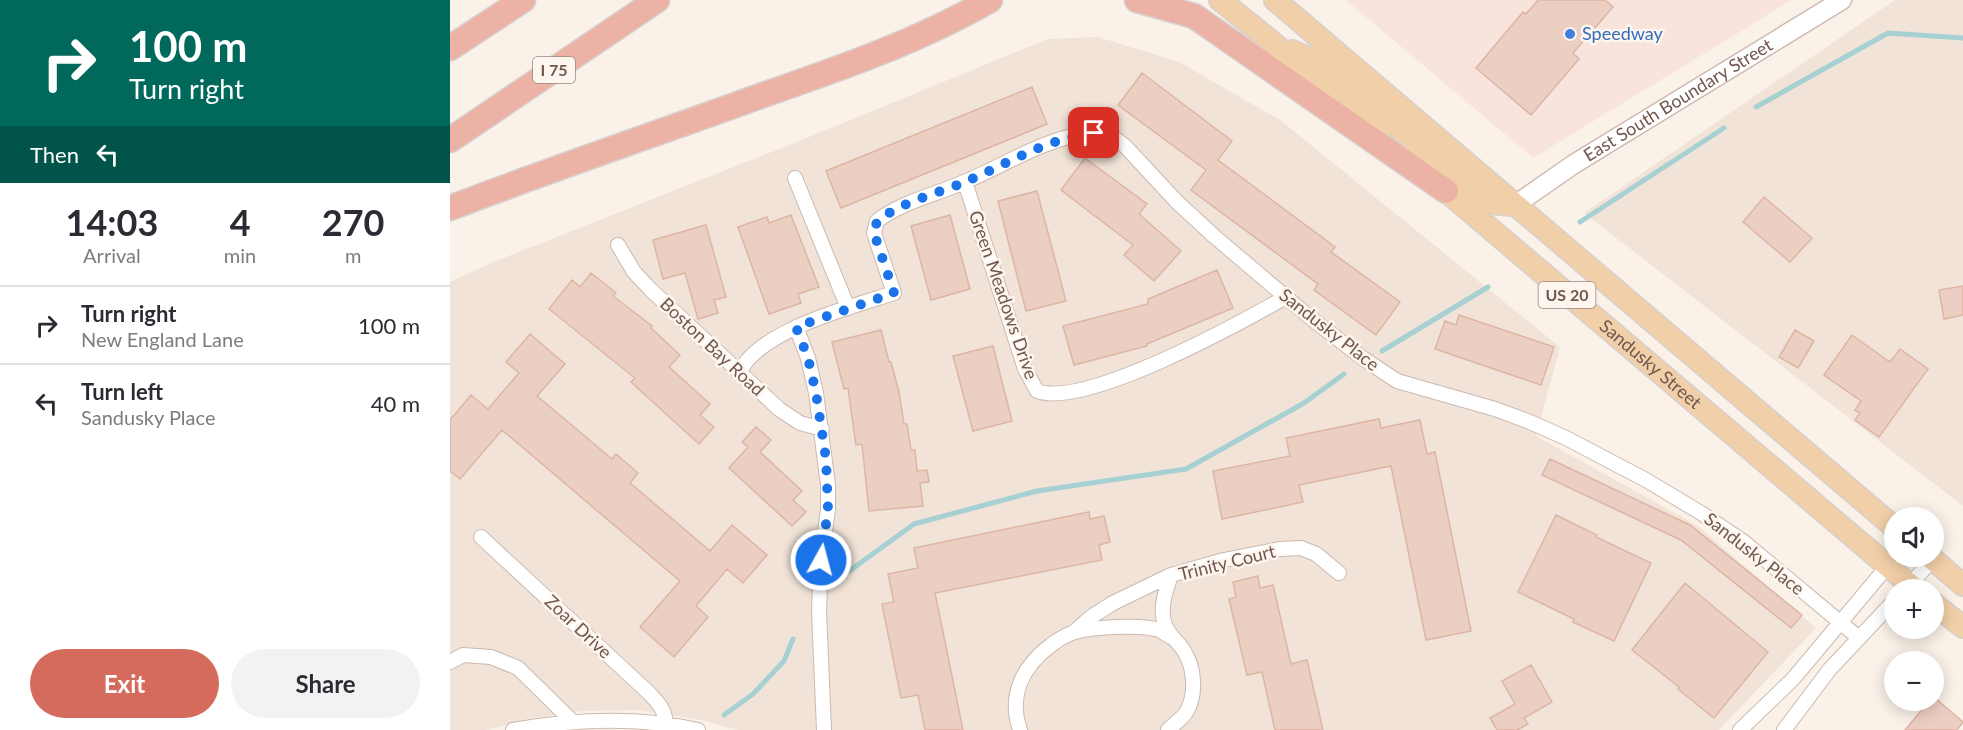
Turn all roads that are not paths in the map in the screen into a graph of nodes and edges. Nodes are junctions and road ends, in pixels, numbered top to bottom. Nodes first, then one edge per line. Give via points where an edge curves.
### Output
1 (497, 0) edge
2 (523, 0) edge
3 (657, 0) edge
4 (1006, 0) edge
5 (1137, 0) edge
6 (1220, 0) edge
7 (1275, 0) edge
8 (1842, 0) edge
9 (983, 4) edge
10 (450, 38) edge
11 (1272, 42) junction
12 (450, 48) edge
13 (450, 140) edge
14 (795, 178) dead end
15 (965, 182) junction
16 (1446, 191) junction
17 (1515, 205) junction
18 (450, 208) edge
19 (618, 245) dead end
20 (1286, 297) junction
21 (848, 308) junction
22 (796, 327) junction
23 (739, 373) junction
24 (822, 429) junction
25 (1884, 519) edge
26 (481, 537) dead end
27 (1884, 554) edge
28 (1887, 567) edge
29 (1942, 567) edge
30 (1339, 573) dead end
31 (1171, 575) junction
32 (1963, 585) edge
33 (1884, 612) edge
34 (1944, 612) edge
35 (1841, 623) junction
36 (1963, 627) edge
37 (1074, 632) junction
38 (1171, 637) junction
39 (1859, 638) junction
40 (450, 662) edge
41 (573, 722) junction
42 (666, 724) junction
43 (513, 730) edge
44 (698, 730) edge
45 (824, 730) edge
46 (1020, 730) edge
47 (1168, 730) edge
48 (1740, 730) edge
49 (1784, 730) edge

1 - 10 highway
2 - 12 highway
3 - 13 highway, I 75
4 - 9 highway
5 - 16 highway via 1194,16
6 - 11 main road, Sandusky Street / US 20
7 - 17 main road, Sandusky Street / US 20
8 - 17 street, East South Boundary Street via 1574,164
9 - 18 highway via 863,60
11 - 16 main road, Sandusky Street / US 20
11 - 17 main road via 1324,64 1472,190 1492,203
14 - 21 street
15 - 20 street, Sandusky Place via 1069,137 1107,134 1125,146 1215,237
15 - 20 street, Green Meadows Drive via 1025,369 1037,391 1044,394 1069,392 1117,379 1164,360
15 - 21 street, Sandusky Place via 877,221 874,233 894,293
16 - 27 main road, Sandusky Street / US 20
17 - 25 main road, Sandusky Street / US 20
19 - 23 street, Boston Bay Road via 634,272 651,290
20 - 35 street, Sandusky Place via 1397,381 1530,422 1701,513 1744,542
21 - 22 street
22 - 23 street via 760,348
22 - 24 street via 808,358
23 - 24 street, Boston Bay Road via 791,419
24 - 45 street via 828,484 819,611
26 - 42 street, Zoar Drive via 648,693 662,708
28 - 35 street
29 - 32 main road
30 - 31 street, Trinity Court via 1316,554 1301,548 1224,560
31 - 37 street via 1113,603
31 - 38 street, Trinity Court via 1162,604 1164,624
33 - 39 street
34 - 36 main road
35 - 39 street, Sandusky Place
35 - 48 street via 1793,679
37 - 38 street via 1125,627 1157,630
37 - 46 street via 1038,655 1017,687
38 - 47 street, Trinity Court via 1184,650 1193,681 1185,713
39 - 49 street
40 - 41 street via 463,655 491,657 518,668
41 - 42 street via 629,720
41 - 43 street
42 - 44 street

